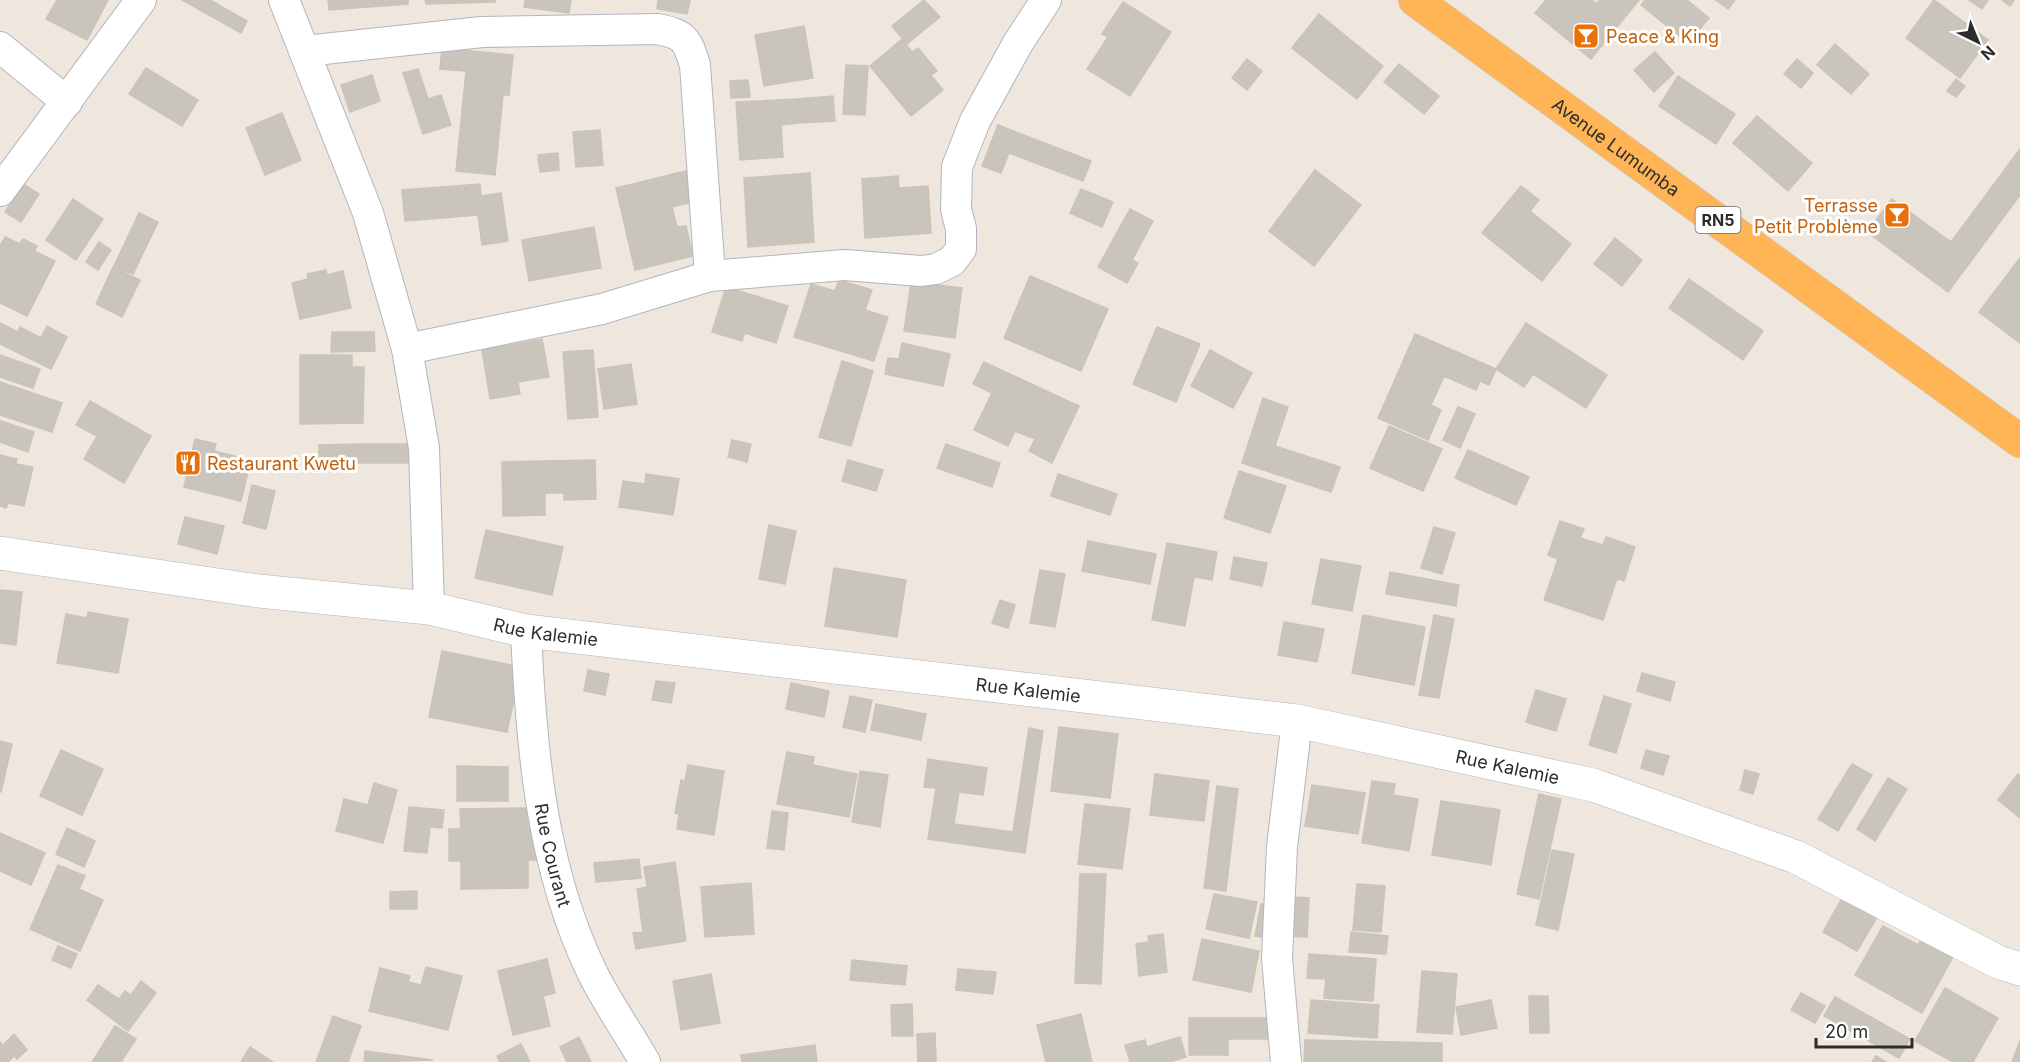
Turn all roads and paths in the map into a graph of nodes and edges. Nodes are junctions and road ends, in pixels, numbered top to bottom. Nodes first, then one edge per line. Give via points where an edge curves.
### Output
1 (141, 0) edge
2 (284, 0) edge
3 (1046, 0) edge
4 (1415, 0) edge
5 (0, 47) edge
6 (305, 51) junction
7 (67, 102) junction
8 (0, 191) edge
9 (710, 276) junction
10 (407, 349) junction
11 (2020, 441) edge
12 (0, 553) edge
13 (429, 608) junction
14 (526, 631) junction
15 (1297, 720) junction
16 (2020, 969) edge
17 (645, 1062) edge
18 (1286, 1062) edge

1 - 7 street
2 - 6 street
3 - 9 street via 975,121 957,167 956,209 961,249 952,261 921,271 845,264
4 - 11 highway, Avenue Lumumba / RN5
5 - 7 street
6 - 9 street via 482,32 658,29 679,34 689,45 695,65
6 - 10 street via 368,213
7 - 8 street
9 - 10 street via 602,309
10 - 13 street via 424,448
12 - 13 street, Rue Kalemie via 259,591
13 - 14 street, Rue Kalemie
14 - 15 street, Rue Kalemie
14 - 17 street, Rue Courant via 531,733 544,818 563,900 592,973
15 - 16 street, Rue Kalemie via 1593,785 1796,857 1998,962
15 - 18 street via 1282,847 1277,958

